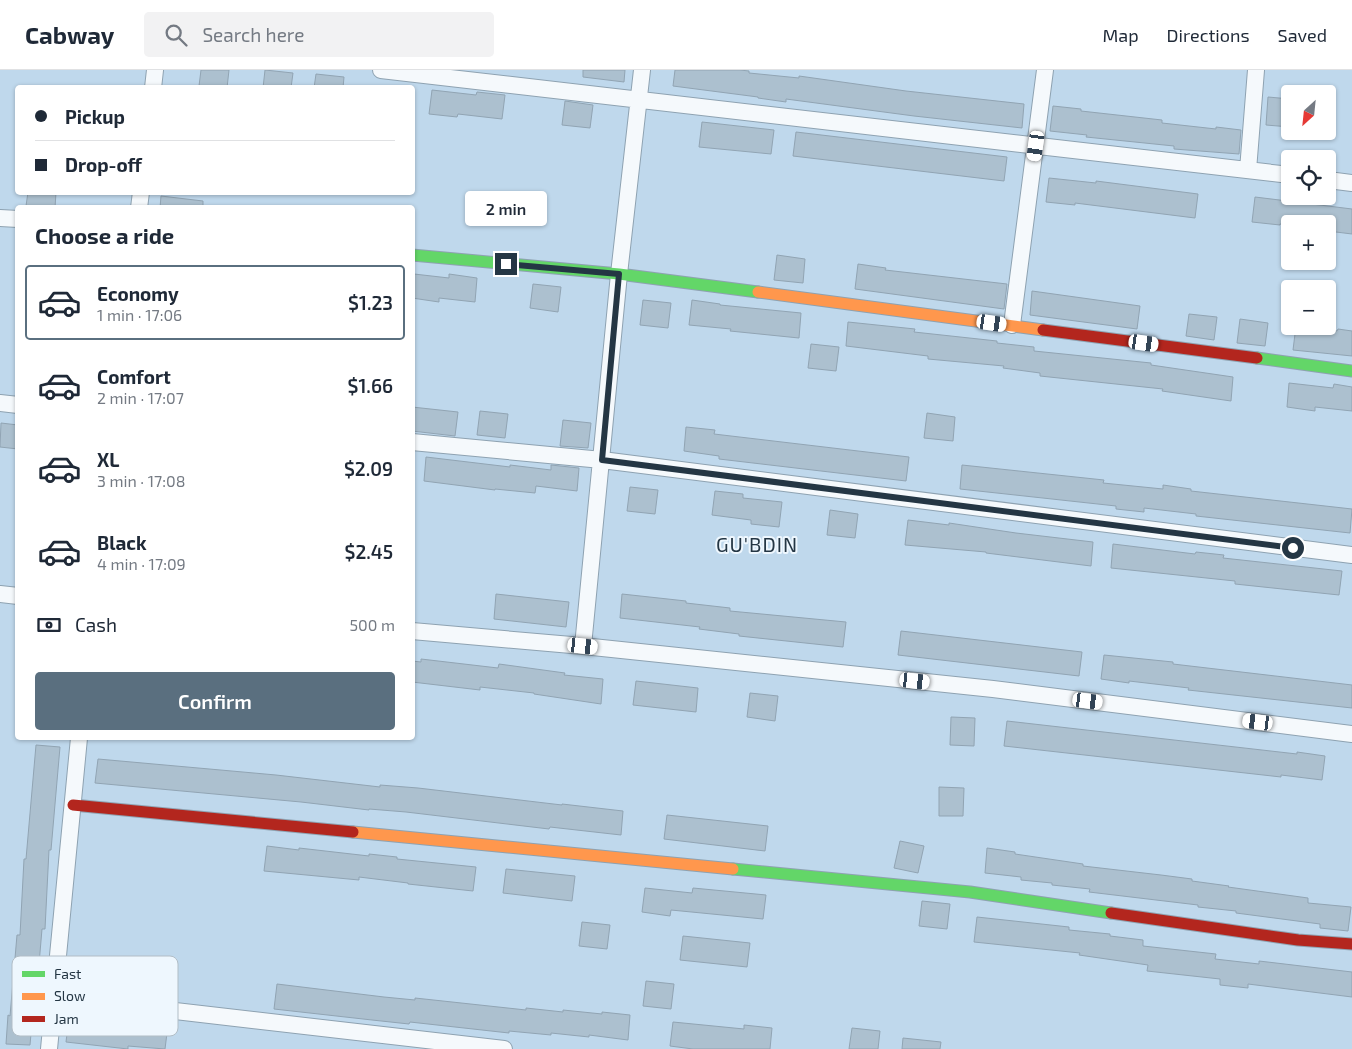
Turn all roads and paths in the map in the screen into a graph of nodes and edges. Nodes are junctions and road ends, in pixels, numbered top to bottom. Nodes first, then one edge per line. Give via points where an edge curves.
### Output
1 (155, 70) edge
2 (381, 70) edge
3 (642, 70) edge
4 (1045, 70) edge
5 (1256, 70) edge
6 (153, 85) edge
7 (638, 100) junction
8 (1036, 146) junction
9 (1248, 170) junction
10 (1281, 174) edge
11 (1336, 181) edge
12 (1352, 182) edge
13 (0, 218) edge
14 (15, 219) edge
15 (415, 255) edge
16 (619, 274) junction
17 (1012, 326) junction
18 (1352, 371) edge
19 (0, 403) edge
20 (15, 405) edge
21 (415, 442) edge
22 (602, 460) junction
23 (1352, 555) edge
24 (0, 594) edge
25 (15, 596) edge
26 (415, 631) edge
27 (583, 646) junction
28 (1352, 734) edge
29 (79, 740) edge
30 (73, 805) junction
31 (1352, 944) edge
32 (58, 956) edge
33 (178, 1011) edge
34 (50, 1036) edge
35 (49, 1049) edge
36 (504, 1049) edge

1 - 6 street
2 - 7 street
3 - 7 street
4 - 8 street
5 - 9 street
7 - 8 street
7 - 16 street
8 - 9 street
8 - 17 street
9 - 10 street
11 - 12 street
13 - 14 street
15 - 16 street
16 - 17 street
16 - 22 street
17 - 18 street
19 - 20 street
21 - 22 street
22 - 23 street
22 - 27 street
24 - 25 street
26 - 27 street
27 - 28 street via 993,689
29 - 30 street
30 - 31 street via 970,892 1298,940
30 - 32 street
33 - 36 street
34 - 35 street

